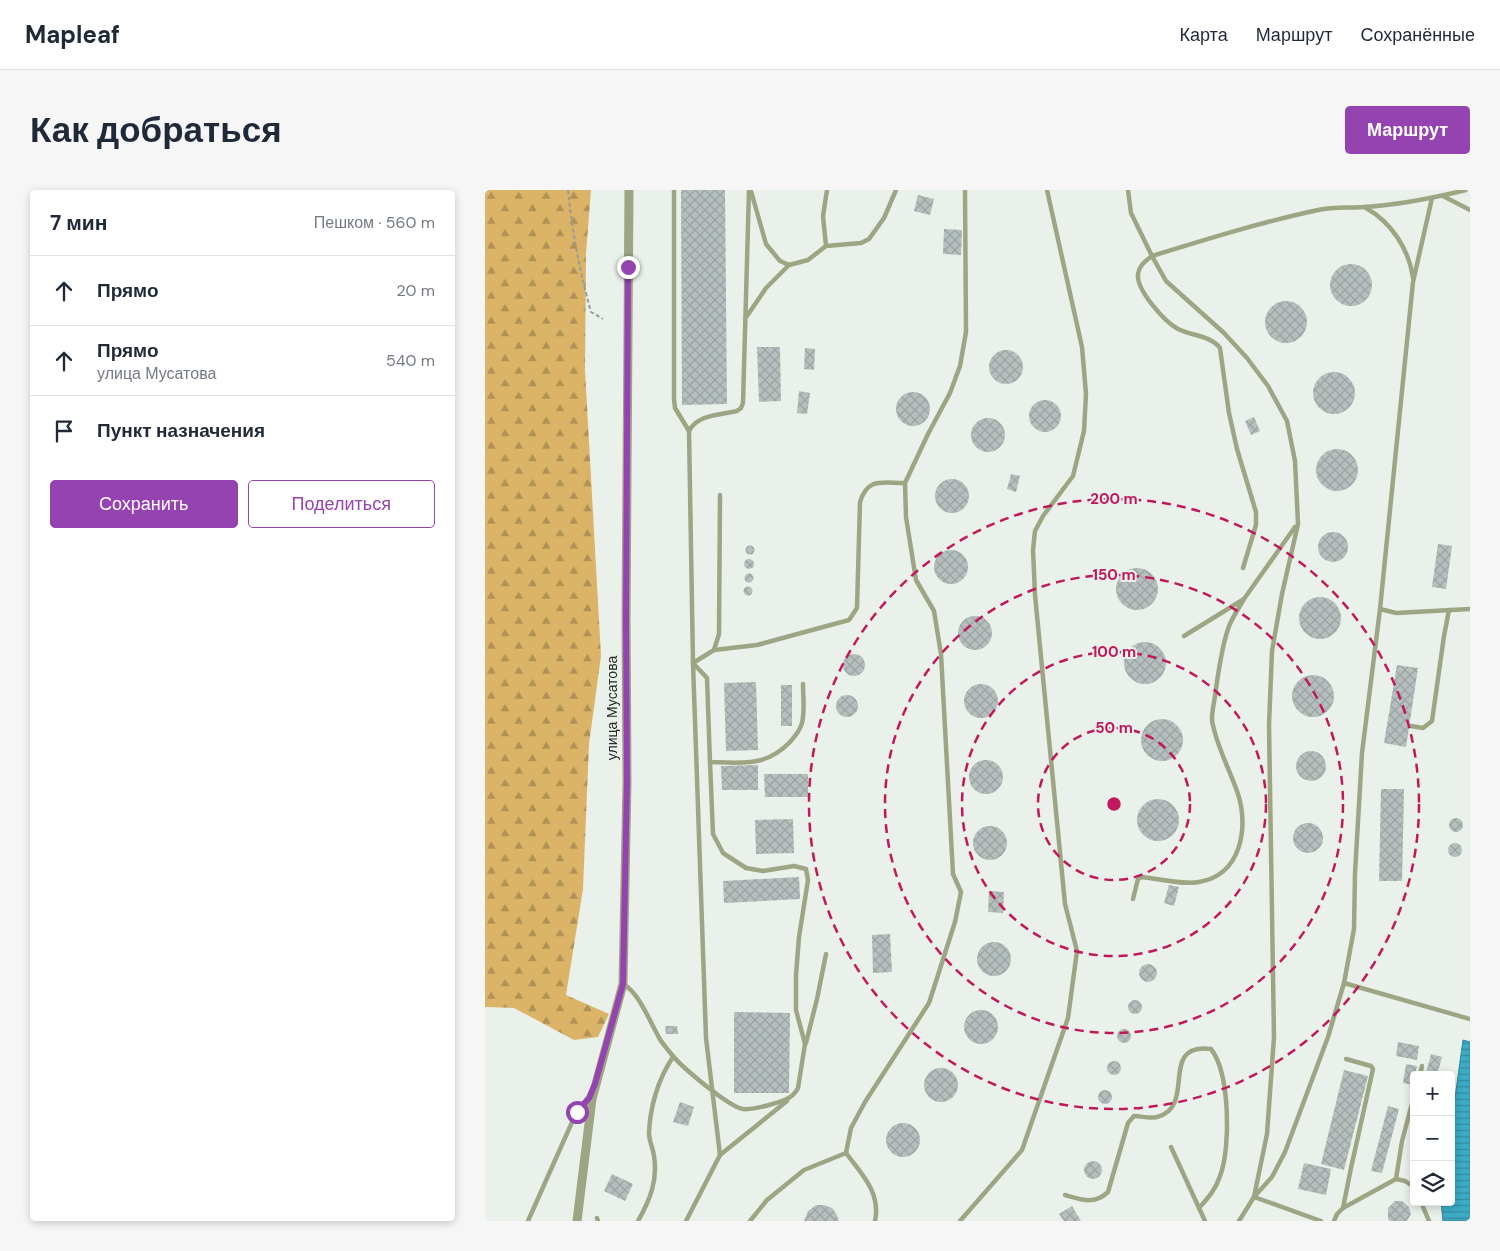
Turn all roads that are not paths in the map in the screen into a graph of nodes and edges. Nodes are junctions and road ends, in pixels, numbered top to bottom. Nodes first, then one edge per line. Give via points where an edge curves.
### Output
1 (629, 190) edge
2 (674, 190) edge
3 (750, 190) edge
4 (827, 190) edge
5 (896, 190) edge
6 (965, 190) edge
7 (1047, 190) edge
8 (1128, 190) edge
9 (1466, 190) edge
10 (1443, 196) junction
11 (1432, 198) junction
12 (1365, 207) junction
13 (1470, 210) edge
14 (826, 246) junction
15 (1152, 256) junction
16 (789, 265) junction
17 (1413, 282) junction
18 (746, 317) junction
19 (689, 431) junction
20 (905, 482) junction
21 (720, 495) dead end
22 (1298, 524) junction
23 (1243, 568) dead end
24 (1244, 599) junction
25 (1470, 608) edge
26 (1380, 609) junction
27 (1449, 610) junction
28 (1184, 636) dead end
29 (714, 650) junction
30 (693, 663) junction
31 (803, 684) dead end
32 (1411, 726) dead end
33 (710, 762) junction
34 (1133, 900) dead end
35 (826, 954) dead end
36 (1344, 983) junction
37 (623, 984) junction
38 (1470, 1019) edge
39 (805, 1044) junction
40 (673, 1057) junction
41 (1346, 1059) dead end
42 (1423, 1066) dead end
43 (1421, 1071) edge
44 (595, 1084) junction
45 (712, 1089) junction
46 (790, 1098) junction
47 (1410, 1111) edge
48 (1171, 1147) dead end
49 (846, 1153) junction
50 (720, 1155) junction
51 (1396, 1179) junction
52 (1410, 1184) edge
53 (1065, 1195) dead end
54 (1253, 1197) junction
55 (1423, 1206) edge
56 (1199, 1208) junction
57 (1343, 1208) junction
58 (528, 1221) edge
59 (577, 1221) edge
60 (638, 1221) edge
61 (686, 1221) edge
62 (750, 1221) edge
63 (875, 1221) edge
64 (960, 1221) edge
65 (1205, 1221) edge
66 (1239, 1221) edge
67 (1321, 1221) edge
68 (1334, 1221) edge
69 (1429, 1221) edge

1 - 37 street, улица Мусатова
2 - 19 lane via 674,399 675,408
3 - 16 lane via 766,244 780,261
3 - 18 lane
4 - 14 lane via 823,216
5 - 14 lane via 884,218 869,239 861,243
6 - 20 lane via 966,332 960,366 950,394
7 - 64 lane via 1082,347 1086,394 1084,431 1073,476 1043,516 1035,531 1033,550 1065,904 1077,951 1068,1018 1022,1150
8 - 15 lane via 1131,213
9 - 10 lane
10 - 11 lane
10 - 13 lane
11 - 12 lane
11 - 17 lane
12 - 15 lane via 1319,210
12 - 17 lane via 1396,235 1407,253
14 - 16 lane via 808,260
15 - 22 lane via 1166,281 1224,333 1268,386 1287,421 1295,461
15 - 23 lane via 1140,266 1137,275 1157,311 1176,328 1210,339 1220,348 1229,413 1256,512 1256,525
16 - 18 lane via 766,288
17 - 26 lane
18 - 19 lane via 741,408 699,419
19 - 30 lane
20 - 29 lane via 874,483 863,491 857,608 849,620 757,645
20 - 49 lane via 906,516 916,580 933,611 941,654 953,874 961,892 955,922 929,1003 865,1102 851,1128
21 - 29 lane via 719,634
22 - 24 lane
22 - 54 lane via 1272,651 1269,725 1274,1037 1267,1134
24 - 28 lane
24 - 34 lane via 1228,628 1211,720 1242,808 1243,824 1237,856 1224,870 1201,882 1143,877 1138,880
25 - 27 lane
26 - 27 lane via 1395,613
26 - 36 lane via 1362,753 1354,929
27 - 32 lane via 1433,721 1423,728
29 - 30 lane
30 - 33 lane via 707,678
30 - 45 lane via 706,1038
31 - 33 lane via 801,727 781,752 749,763
33 - 39 lane via 713,834 723,853 746,868 763,871 794,866 806,869 808,880 796,975 796,1010
35 - 39 lane
36 - 38 lane
36 - 54 lane via 1328,1037 1285,1152 1272,1177
37 - 40 lane via 632,990
37 - 44 street, улица Мусатова
39 - 46 lane via 798,1088
40 - 45 lane
40 - 60 lane via 664,1071 652,1112 649,1135 654,1156 654,1184
41 - 57 lane via 1373,1069
42 - 43 lane
44 - 58 lane via 589,1098 577,1112
44 - 59 street, улица Мусатова
45 - 46 lane via 741,1109 757,1108
45 - 50 lane
46 - 50 lane
47 - 51 lane
48 - 56 lane
49 - 62 lane via 804,1170 767,1200
49 - 63 lane via 872,1191 877,1206
50 - 61 lane
51 - 52 lane
51 - 57 lane
53 - 56 lane via 1094,1200 1108,1192 1128,1123 1134,1116 1157,1117 1173,1106 1185,1056 1191,1050 1201,1048 1211,1049 1218,1057 1228,1128 1221,1175 1211,1195
54 - 66 lane
54 - 67 lane
55 - 69 lane
56 - 65 lane
57 - 68 lane

